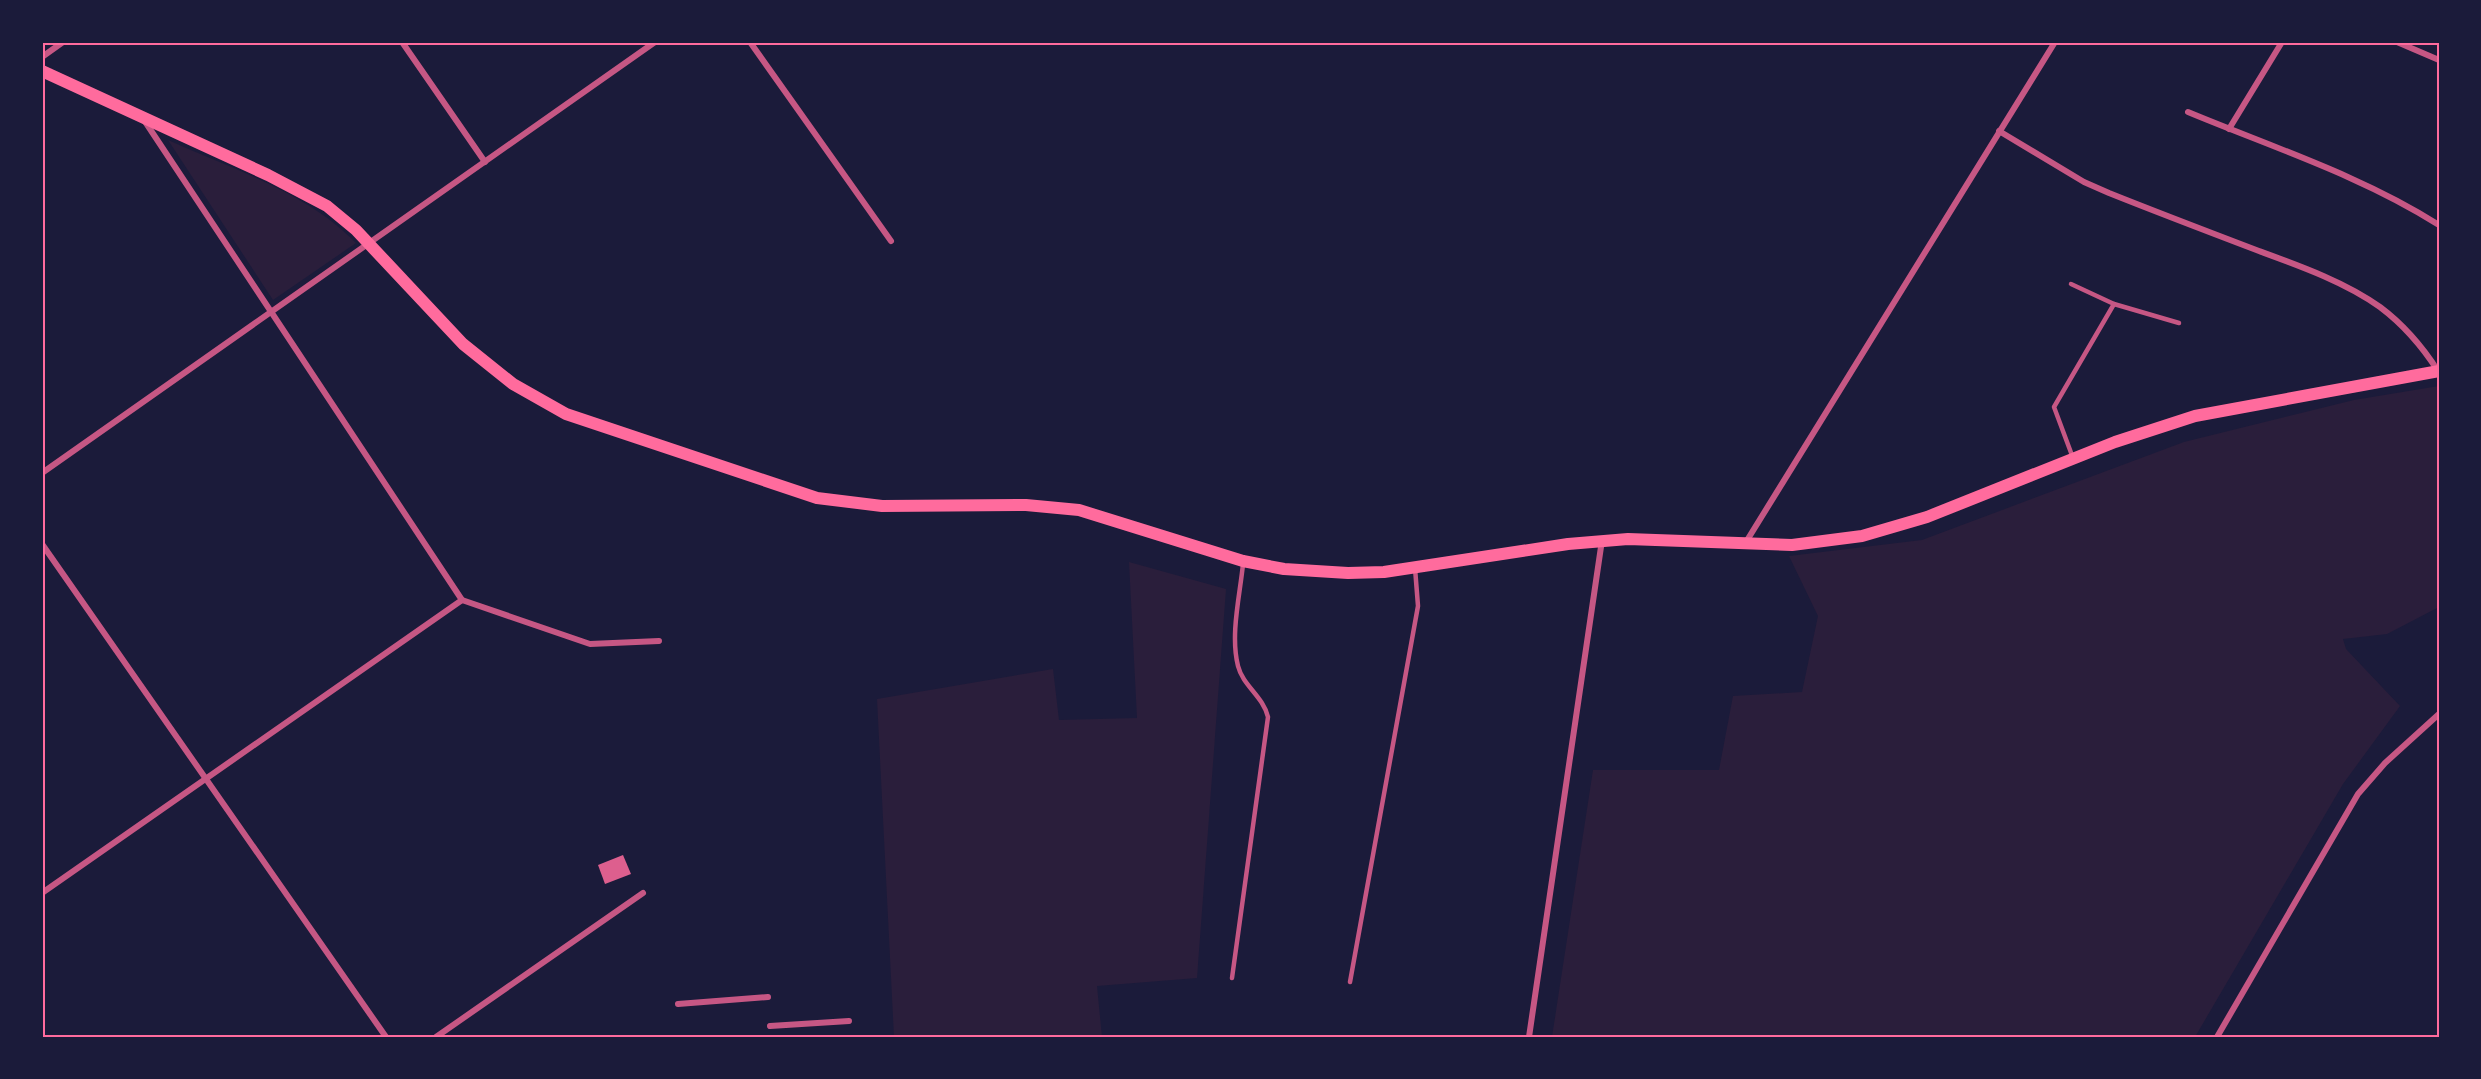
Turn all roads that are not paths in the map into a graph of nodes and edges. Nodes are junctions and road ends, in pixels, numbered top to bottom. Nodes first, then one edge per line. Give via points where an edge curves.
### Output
1 (63, 42) edge
2 (402, 42) edge
3 (655, 42) edge
4 (750, 42) edge
5 (2055, 42) edge
6 (2282, 42) edge
7 (2397, 42) edge
8 (42, 57) edge
9 (2439, 60) edge
10 (42, 71) edge
11 (2188, 112) dead end
12 (144, 119) junction
13 (2229, 129) junction
14 (1999, 131) junction
15 (485, 162) junction
16 (2439, 225) edge
17 (891, 242) dead end
18 (368, 244) junction
19 (2071, 284) dead end
20 (2114, 304) junction
21 (271, 312) junction
22 (2179, 323) dead end
23 (2438, 371) edge
24 (2073, 459) junction
25 (42, 473) edge
26 (1602, 540) junction
27 (1746, 543) junction
28 (42, 544) edge
29 (1243, 561) junction
30 (1415, 568) junction
31 (462, 600) junction
32 (659, 641) dead end
33 (2439, 714) edge
34 (206, 779) junction
35 (42, 893) edge
36 (643, 893) dead end
37 (1232, 978) dead end
38 (1350, 982) dead end
39 (768, 997) dead end
40 (678, 1004) dead end
41 (849, 1021) dead end
42 (770, 1026) dead end
43 (386, 1037) edge
44 (436, 1037) edge
45 (1529, 1037) edge
46 (2217, 1037) edge

1 - 8 street
2 - 15 street
3 - 15 street
4 - 17 street
5 - 14 street
6 - 13 street
7 - 9 street
10 - 12 main road
11 - 13 street
12 - 18 main road via 298,190 342,218
12 - 21 street
13 - 16 street via 2359,181
14 - 23 street via 2109,193 2347,288 2379,306 2401,325
14 - 27 street
15 - 18 street
18 - 21 street
18 - 29 main road via 488,366 536,398 594,424 817,498 882,506 1052,506 1103,516
19 - 20 lane
20 - 22 lane
20 - 24 lane via 2054,407
21 - 25 street
21 - 31 street
23 - 24 main road via 2195,416
24 - 27 main road via 1893,529 1813,543
26 - 27 main road
26 - 30 main road
26 - 45 street
28 - 34 street
29 - 30 main road via 1284,569 1348,573
29 - 37 lane via 1238,667 1262,698 1268,717
30 - 38 lane via 1418,606
31 - 32 street via 590,644
31 - 34 street
33 - 46 street via 2385,763 2358,794
34 - 35 street
34 - 43 street
36 - 44 street
39 - 40 street
41 - 42 street

